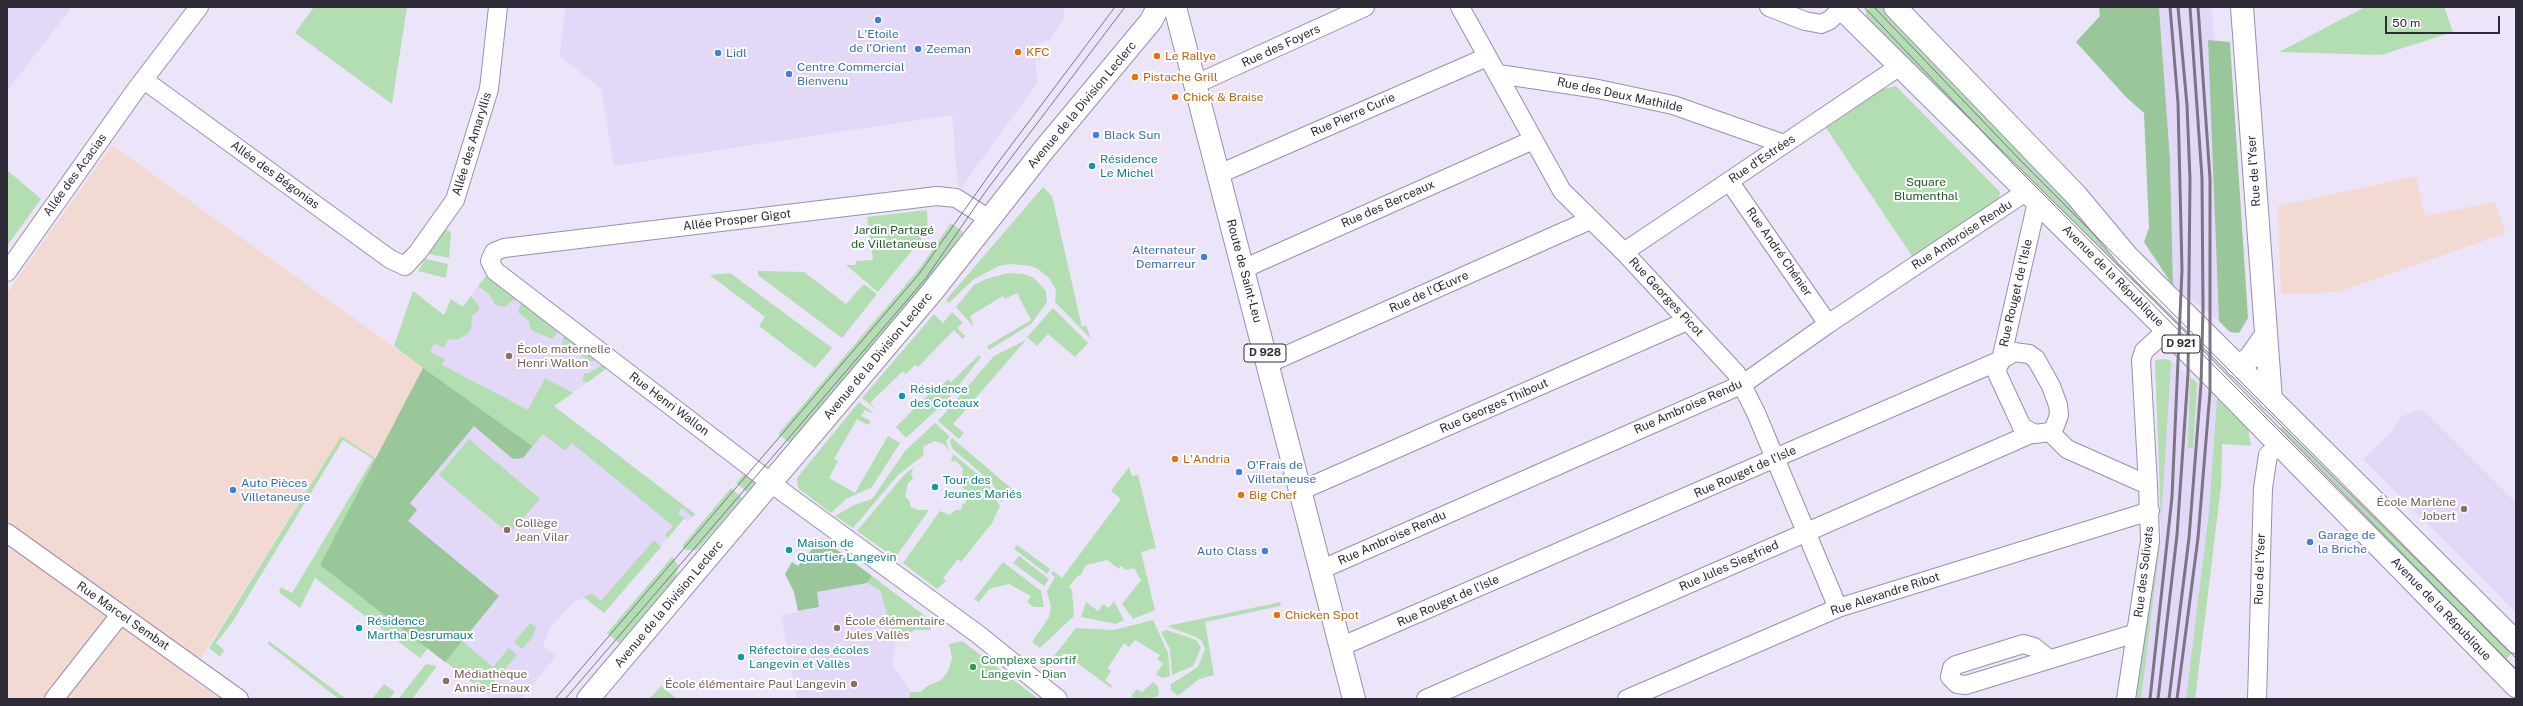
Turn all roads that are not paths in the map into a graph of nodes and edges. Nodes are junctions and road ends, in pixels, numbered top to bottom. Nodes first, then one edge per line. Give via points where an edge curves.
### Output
1 (199, 7) edge
2 (498, 7) edge
3 (1158, 7) edge
4 (1174, 7) edge
5 (1365, 7) edge
6 (1460, 7) edge
7 (1769, 7) edge
8 (1895, 7) edge
9 (2242, 7) edge
10 (1842, 8) edge
11 (1487, 57) junction
12 (1900, 66) junction
13 (1498, 74) junction
14 (144, 80) junction
15 (1196, 84) junction
16 (1533, 140) junction
17 (1784, 144) junction
18 (1219, 174) junction
19 (1729, 181) junction
20 (2032, 197) junction
21 (989, 219) junction
22 (1590, 220) junction
23 (1624, 252) junction
24 (491, 265) joint
25 (407, 266) joint
26 (1243, 269) junction
27 (7, 272) edge
28 (1687, 321) junction
29 (1828, 324) junction
30 (2167, 330) junction
31 (2266, 335) junction
32 (2001, 360) junction
33 (1267, 364) junction
34 (2237, 366) junction
35 (1743, 384) junction
36 (2271, 400) junction
37 (2041, 432) junction
38 (2280, 444) junction
39 (1774, 459) junction
40 (772, 483) junction
41 (2148, 485) junction
42 (1300, 491) junction
43 (2150, 510) junction
44 (1806, 532) junction
45 (7, 533) edge
46 (1320, 570) junction
47 (1838, 608) junction
48 (120, 615) junction
49 (2136, 633) junction
50 (2516, 642) edge
51 (1340, 648) junction
52 (2049, 659) dead end
53 (2516, 686) edge
54 (54, 699) edge
55 (239, 699) edge
56 (588, 699) edge
57 (1058, 699) edge
58 (1354, 699) edge
59 (1426, 699) edge
60 (1628, 699) edge
61 (2126, 699) edge
62 (2257, 699) edge

1 - 14 street, Allée des Acacias
2 - 25 street, Allée des Amaryllis via 489,89 455,200
3 - 4 main road, D 928
3 - 21 main road, Avenue de la Division Leclerc via 1151,21
4 - 15 main road, Route de Saint-Leu / D 928
5 - 15 street, Rue des Foyers
6 - 11 street, Rue Georges Picot
7 - 10 street via 1805,21 1821,24 1830,20
8 - 34 main road, Avenue de la République / D 921 via 2076,195 2127,256
9 - 31 main road, Rue de l'Yser
10 - 12 main road, Avenue de la République / D 921
11 - 13 street, Rue Georges Picot
11 - 18 street, Rue Pierre Curie
12 - 17 street, Rue d'Estrées
12 - 20 main road, Avenue de la République / D 921
13 - 16 street, Rue Georges Picot
13 - 17 street, Rue des Deux Mathilde via 1598,89 1673,105
14 - 25 street, Allée des Bégonias via 380,251 400,265
14 - 27 street, Allée des Acacias
15 - 18 main road, Route de Saint-Leu / D 928
16 - 22 street, Rue Georges Picot via 1562,190
16 - 26 street, Rue des Berceaux
17 - 19 street, Rue d'Estrées
18 - 26 main road, Route de Saint-Leu / D 928
19 - 23 street, Rue d'Estrées
19 - 29 street, Rue André Chénier
20 - 29 street, Rue Ambroise Rendu
20 - 30 main road, Avenue de la République / D 921
20 - 32 street, Rue Rouget de l'Isle
21 - 24 street, Allée Prosper Gigot via 952,196 927,197 504,248 494,252 490,258
21 - 40 main road, Avenue de la Division Leclerc via 932,292
22 - 23 street, Rue Georges Picot
22 - 33 street, Rue de l'Œuvre
23 - 28 street, Rue Georges Picot
24 - 40 street, Rue Henri Wallon via 495,271
26 - 33 main road, Route de Saint-Leu / D 928
28 - 35 street, Rue Georges Picot via 1733,368
28 - 42 street, Rue Georges Thibout
29 - 35 street, Rue Ambroise Rendu
30 - 38 main road, Avenue de la République / D 921
30 - 41 street, Rue des Solivats via 2144,351 2141,360
31 - 34 main road via 2249,359
31 - 36 main road, Rue de l'Yser
32 - 37 street via 1998,376 2018,422 2024,429
32 - 37 street via 2009,354 2018,352 2029,354 2039,362 2058,405 2057,422
32 - 39 street, Rue Rouget de l'Isle
33 - 42 main road, Route de Saint-Leu / D 928
34 - 36 main road, Avenue de la République / D 921
35 - 39 street, Rue Georges Picot
35 - 46 street, Rue Ambroise Rendu
36 - 50 main road, Avenue de la République / D 921
37 - 41 street via 2067,448
37 - 44 street, Rue Jules Siegfried
38 - 53 main road, Avenue de la République / D 921
38 - 62 street, Rue de l'Yser via 2268,455 2262,492
39 - 44 street, Rue Georges Picot
39 - 51 street, Rue Rouget de l'Isle
40 - 56 main road, Avenue de la Division Leclerc
40 - 57 street, Rue Henri Wallon via 978,636
41 - 43 street, Rue des Solivats
42 - 46 main road, Route de Saint-Leu / D 928
43 - 47 street, Rue Alexandre Ribot
43 - 49 street, Rue des Solivats via 2150,541
44 - 47 street, Rue Georges Picot
44 - 59 street, Rue Jules Siegfried
45 - 48 street, Rue Marcel Sembat
46 - 51 main road, Route de Saint-Leu / D 928
47 - 60 street, Rue Alexandre Ribot
48 - 54 street
48 - 55 street, Rue Marcel Sembat
49 - 52 street
49 - 61 street, Rue des Solivats
51 - 58 main road, Route de Saint-Leu / D 928

